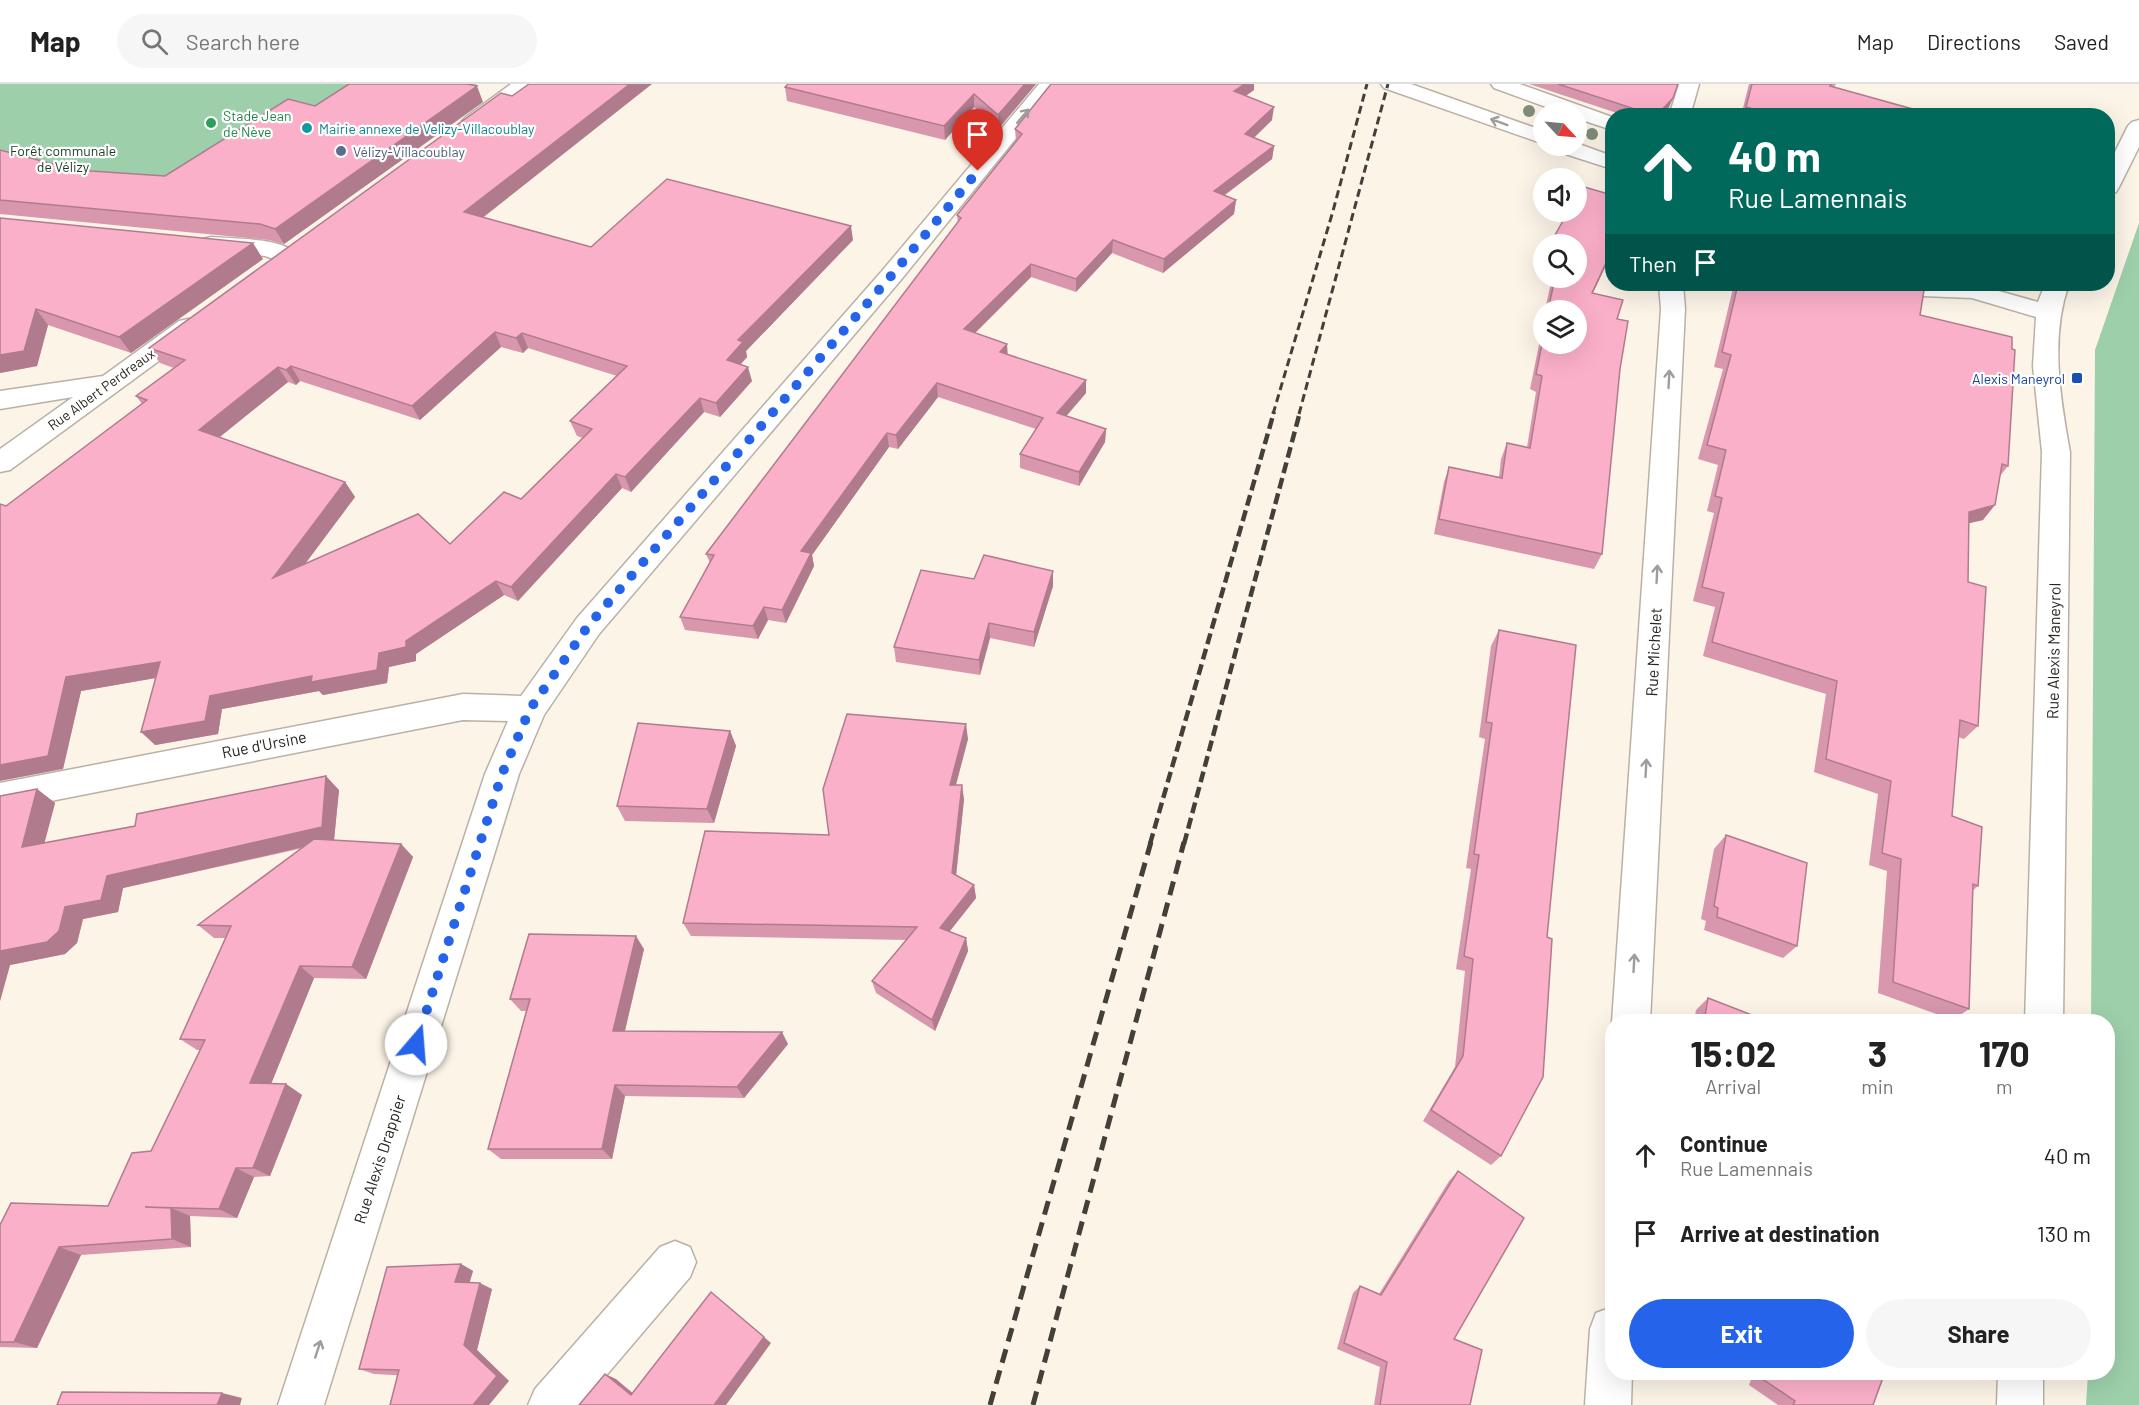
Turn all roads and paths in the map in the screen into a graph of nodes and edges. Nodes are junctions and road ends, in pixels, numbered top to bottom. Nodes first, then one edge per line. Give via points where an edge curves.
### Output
1 (524, 84) edge
2 (1050, 84) edge
3 (1391, 84) edge
4 (1501, 84) edge
5 (1689, 84) edge
6 (1682, 108) edge
7 (1605, 121) edge
8 (2139, 126) edge
9 (459, 132) edge
10 (1533, 134) edge
11 (1587, 154) edge
12 (1605, 161) edge
13 (2115, 173) edge
14 (187, 241) edge
15 (286, 257) edge
16 (1671, 291) edge
17 (1979, 291) edge
18 (2056, 291) edge
19 (211, 311) edge
20 (2049, 313) junction
21 (109, 383) junction
22 (0, 400) edge
23 (0, 463) edge
24 (530, 709) junction
25 (0, 797) edge
26 (1631, 1014) edge
27 (2044, 1014) edge
28 (675, 1262) dead end
29 (1609, 1380) edge
30 (2021, 1380) edge
31 (300, 1405) edge
32 (551, 1405) edge
33 (1608, 1405) edge
34 (2020, 1405) edge

1 - 9 street
24 -> 2 street, Rue Alexis Drappier via 588,626 891,276
10 -> 3 street
4 - 7 street
5 - 6 street
8 - 13 street
11 - 12 street
14 - 15 street via 269,249
26 -> 16 street, Rue Michelet via 1673,321
17 - 20 street
18 - 20 street, Rue Alexis Maneyrol
19 - 21 street, Rue Albert Perdreaux
20 - 27 street, Rue Alexis Maneyrol via 2048,397 2056,452
21 - 22 street
21 - 23 street, Rue Albert Perdreaux
24 - 25 street, Rue d'Ursine via 462,707
31 -> 24 street, Rue Alexis Drappier via 502,774
28 - 32 street
29 - 33 street
30 - 34 street

